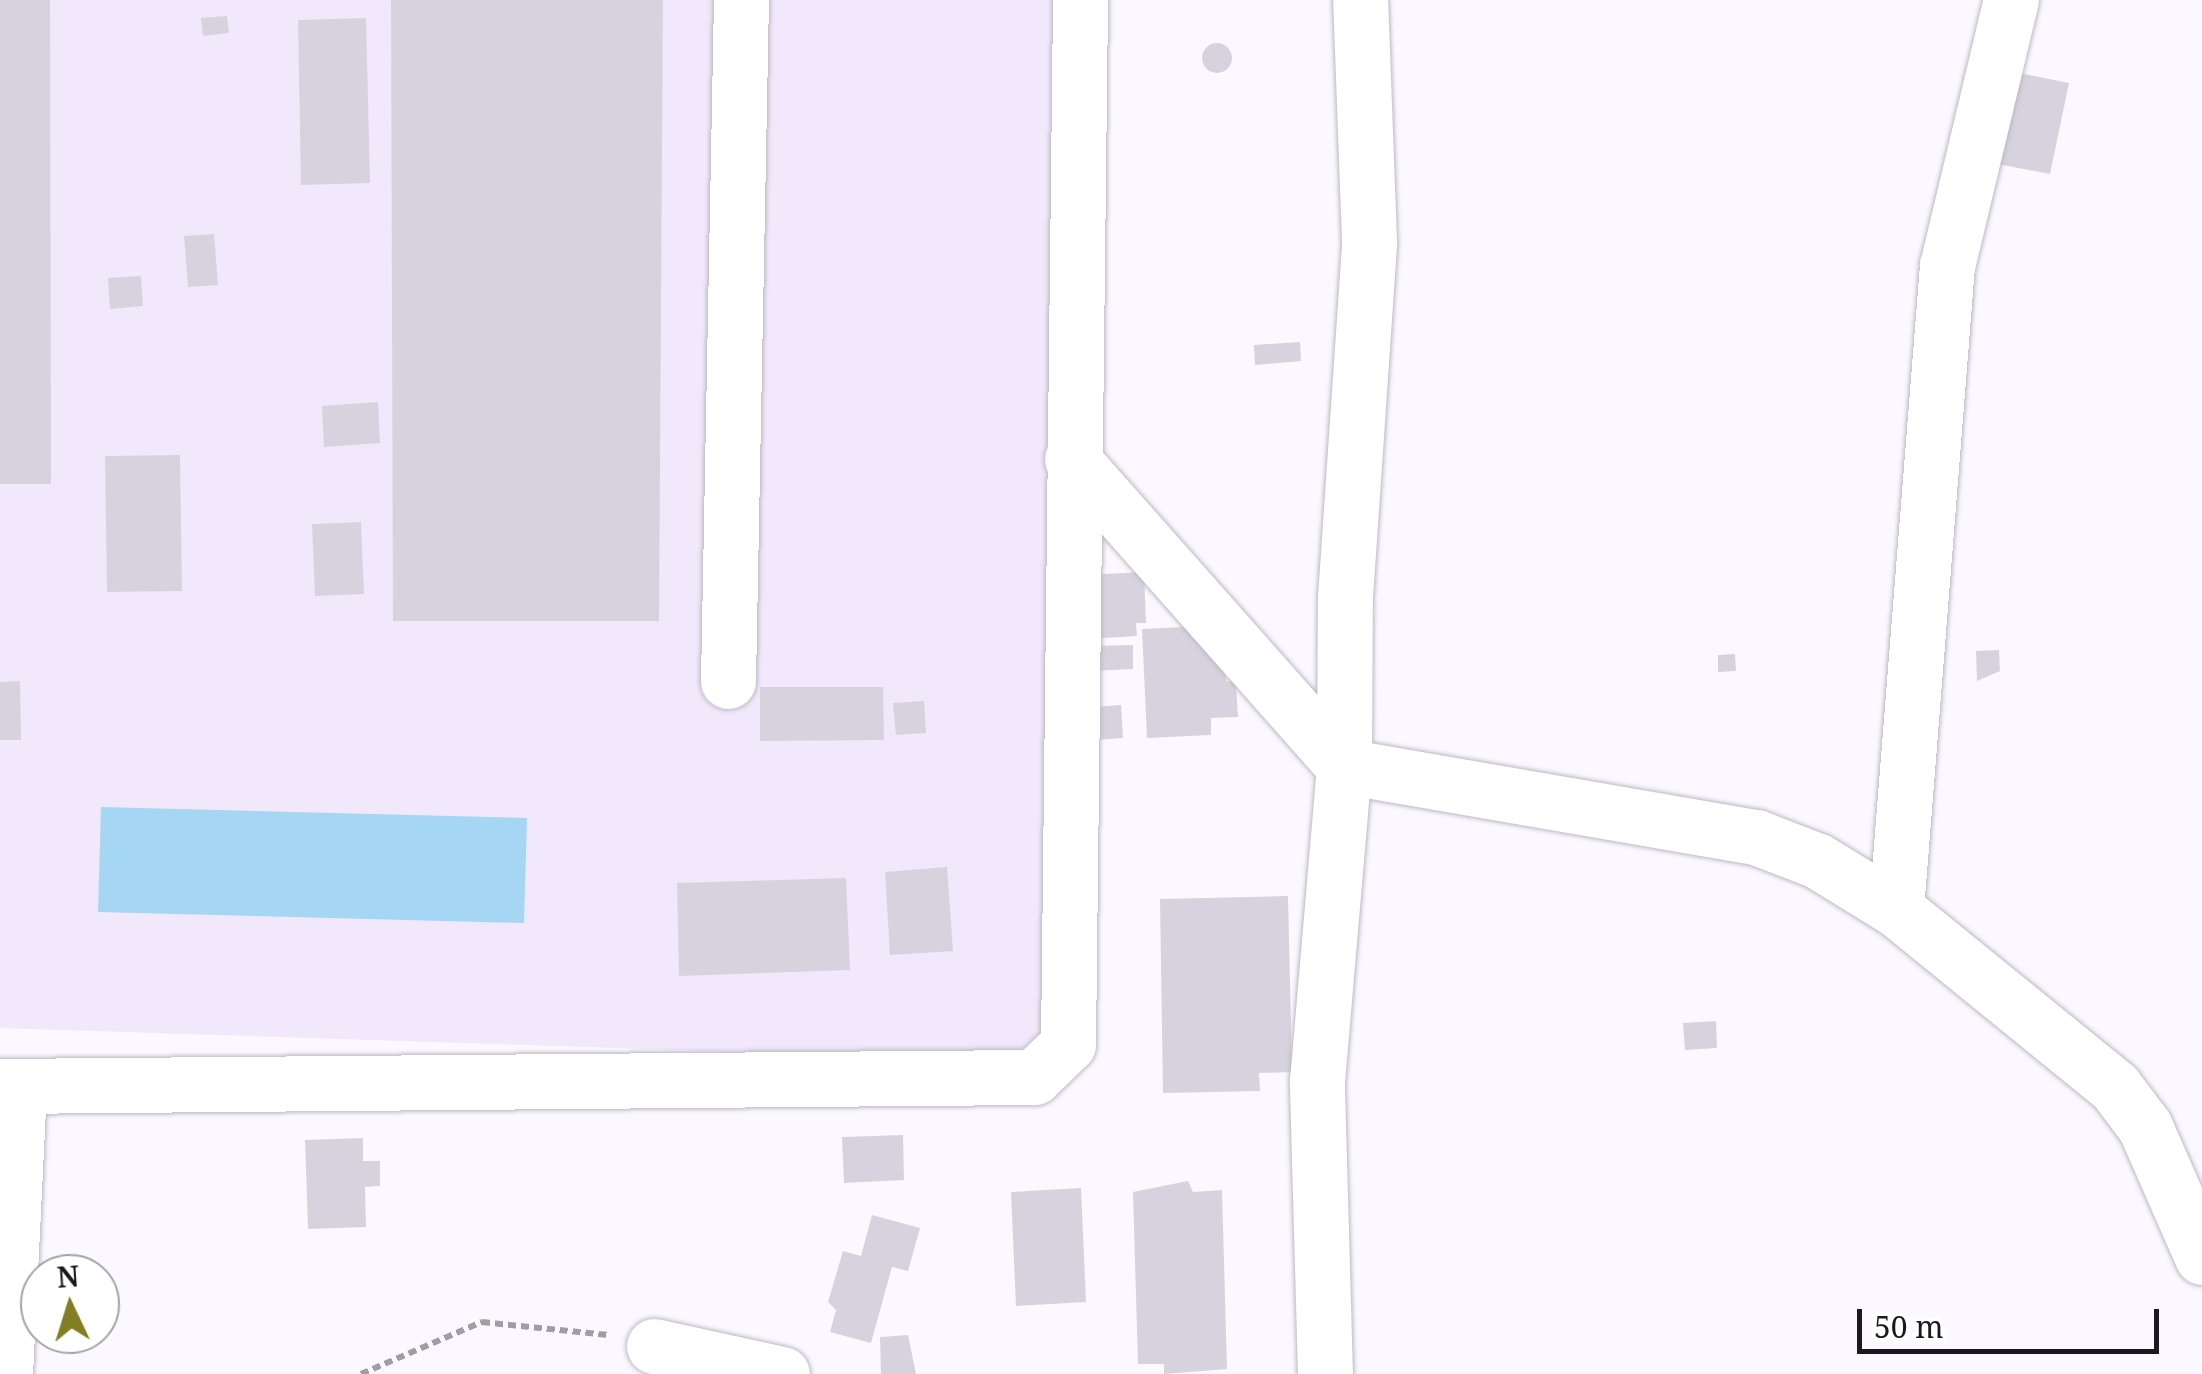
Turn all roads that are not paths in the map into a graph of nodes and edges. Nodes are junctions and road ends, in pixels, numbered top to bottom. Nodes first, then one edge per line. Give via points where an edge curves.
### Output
1 (741, 0) edge
2 (1080, 0) edge
3 (1360, 0) edge
4 (2011, 0) edge
5 (1072, 459) junction
6 (728, 681) dead end
7 (1344, 766) junction
8 (1896, 909) junction
9 (10, 1086) edge
10 (2202, 1257) edge
11 (654, 1346) road end
12 (4, 1374) edge
13 (782, 1374) edge
14 (1325, 1374) edge

1 - 6 street
2 - 5 street
3 - 7 street via 1369,241 1345,597
4 - 8 street via 1947,266
5 - 7 street
5 - 9 street via 1068,1044 1034,1077
7 - 8 street via 1756,838 1818,860
7 - 14 street via 1317,1081
8 - 10 street via 2115,1087 2144,1127
9 - 12 street
11 - 13 street

